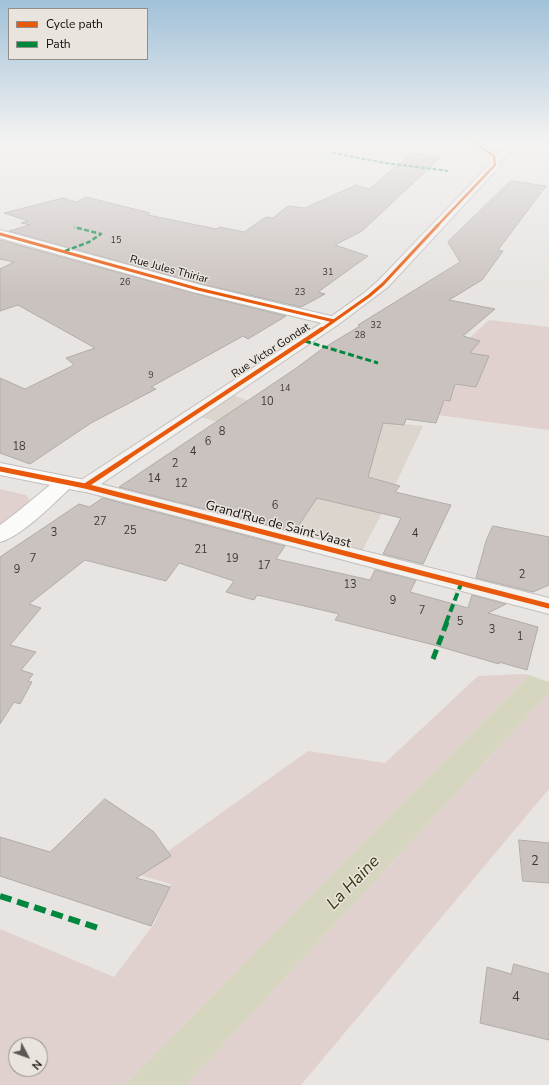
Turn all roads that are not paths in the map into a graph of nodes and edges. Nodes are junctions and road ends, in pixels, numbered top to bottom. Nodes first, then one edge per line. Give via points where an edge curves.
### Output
1 (469, 194) edge
2 (0, 234) edge
3 (334, 321) junction
4 (0, 469) edge
5 (75, 484) junction
6 (0, 536) edge
7 (549, 606) edge

1 - 3 street, Rue Victor Gondat via 383,284
2 - 3 street, Rue Jules Thiriar via 198,289
3 - 5 street, Rue Victor Gondat
4 - 5 street, Grand'Rue de Saint-Vaast
5 - 6 street
5 - 7 street, Grand'Rue de Saint-Vaast

